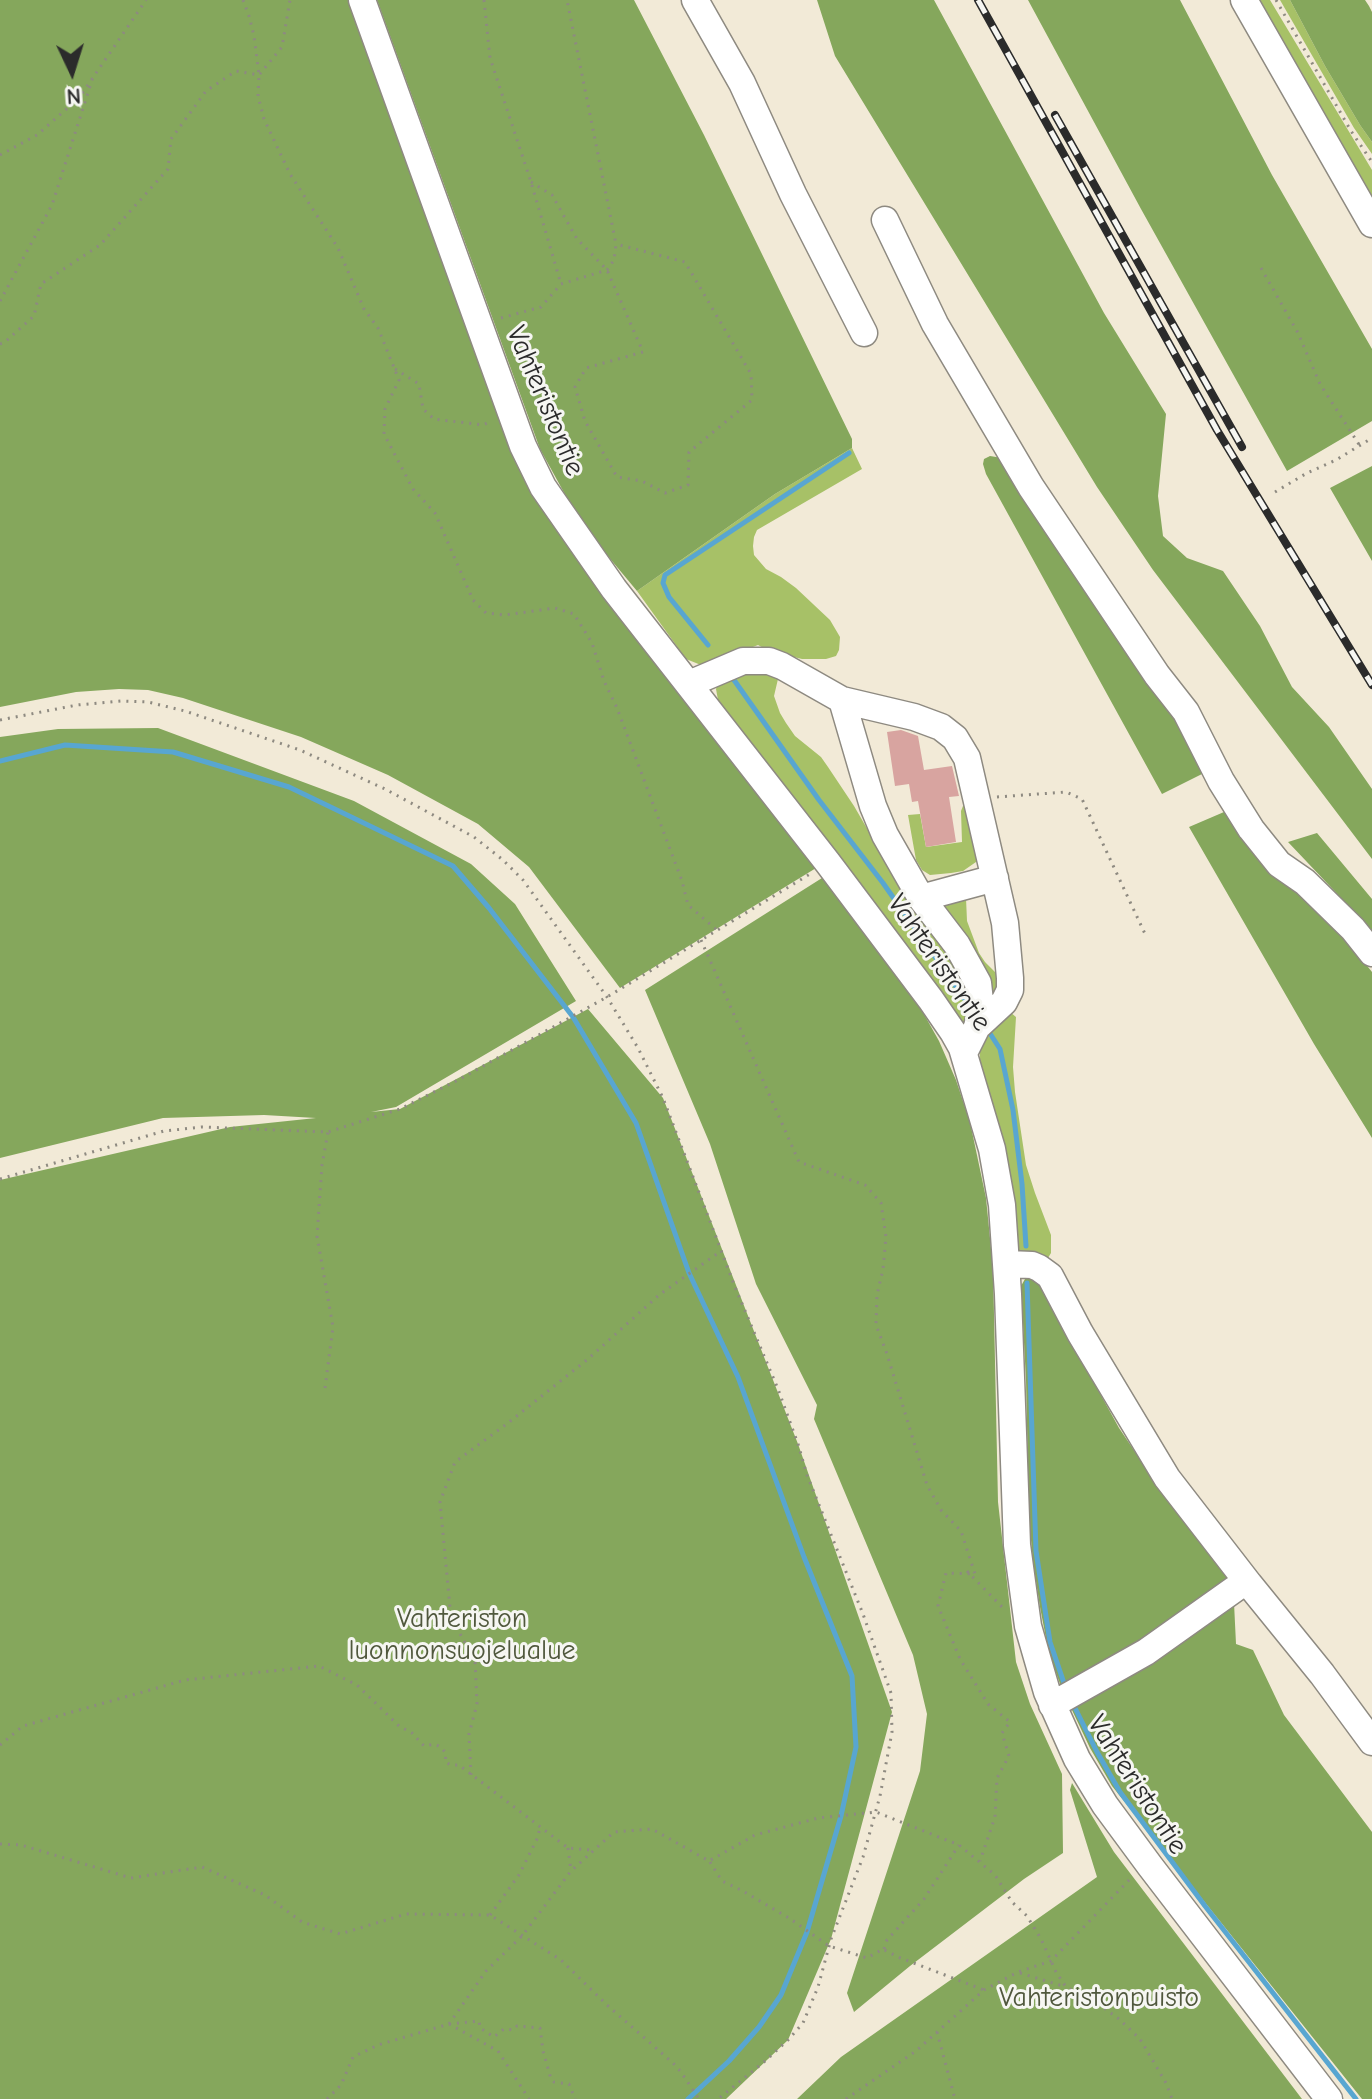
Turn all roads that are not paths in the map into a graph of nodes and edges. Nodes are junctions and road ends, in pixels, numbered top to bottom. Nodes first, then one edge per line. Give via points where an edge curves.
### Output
1 (362, 0) edge
2 (695, 0) edge
3 (1244, 0) edge
4 (885, 220) dead end
5 (1372, 224) edge
6 (864, 333) dead end
7 (689, 684) junction
8 (842, 700) junction
9 (995, 878) junction
10 (921, 898) junction
11 (1372, 953) edge
12 (977, 1027) junction
13 (964, 1053) junction
14 (1007, 1264) junction
15 (1246, 1581) junction
16 (1052, 1705) junction
17 (1372, 1742) edge
18 (1329, 2099) edge

1 - 7 street, Vahteristontie via 533,467 614,589
2 - 6 street via 742,83
3 - 5 street
4 - 11 street via 935,324 1031,487 1186,712 1251,829 1279,864 1305,882
7 - 8 street via 743,661 769,661
7 - 13 street, Vahteristontie via 949,1025
8 - 9 street via 930,722 959,744 967,758
8 - 10 street via 873,806
9 - 10 street
9 - 12 street via 1010,990
10 - 12 street via 974,973 981,1004
12 - 13 street
13 - 14 street, Vahteristontie via 997,1169
14 - 15 street via 1032,1265 1050,1276 1167,1478
14 - 16 street, Vahteristontie via 1017,1545 1031,1638
15 - 16 street via 1146,1652
15 - 17 street
16 - 18 street, Vahteristontie via 1105,1805

